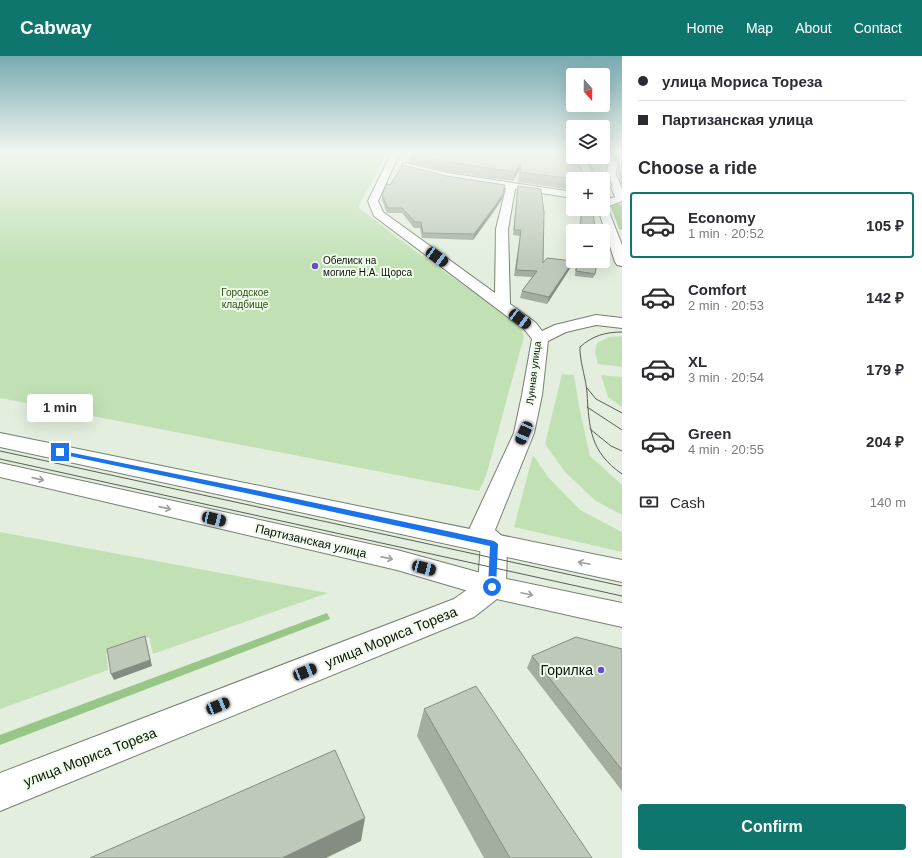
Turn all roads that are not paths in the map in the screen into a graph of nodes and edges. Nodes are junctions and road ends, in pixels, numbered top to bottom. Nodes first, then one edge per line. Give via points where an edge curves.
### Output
1 (378, 189) edge
2 (510, 189) edge
3 (535, 189) edge
4 (566, 194) edge
5 (606, 216) edge
6 (622, 262) edge
7 (502, 304) junction
8 (622, 323) edge
9 (540, 339) junction
10 (0, 440) edge
11 (0, 470) edge
12 (494, 544) junction
13 (622, 571) edge
14 (492, 587) junction
15 (622, 615) edge
16 (0, 792) edge

1 - 7 street, Лунная улица via 373,201 378,214
2 - 7 street via 502,230
3 - 4 street
5 - 6 street
7 - 9 street, Лунная улица via 530,326
8 - 9 street via 596,320 561,328
9 - 12 street, Лунная улица via 524,433 481,532
10 - 12 street
11 -> 14 street, Партизанская улица via 397,560
13 -> 12 street
12 - 14 street
14 -> 15 street, Партизанская улица
14 - 16 street, улица Мориса Тореза via 464,608

